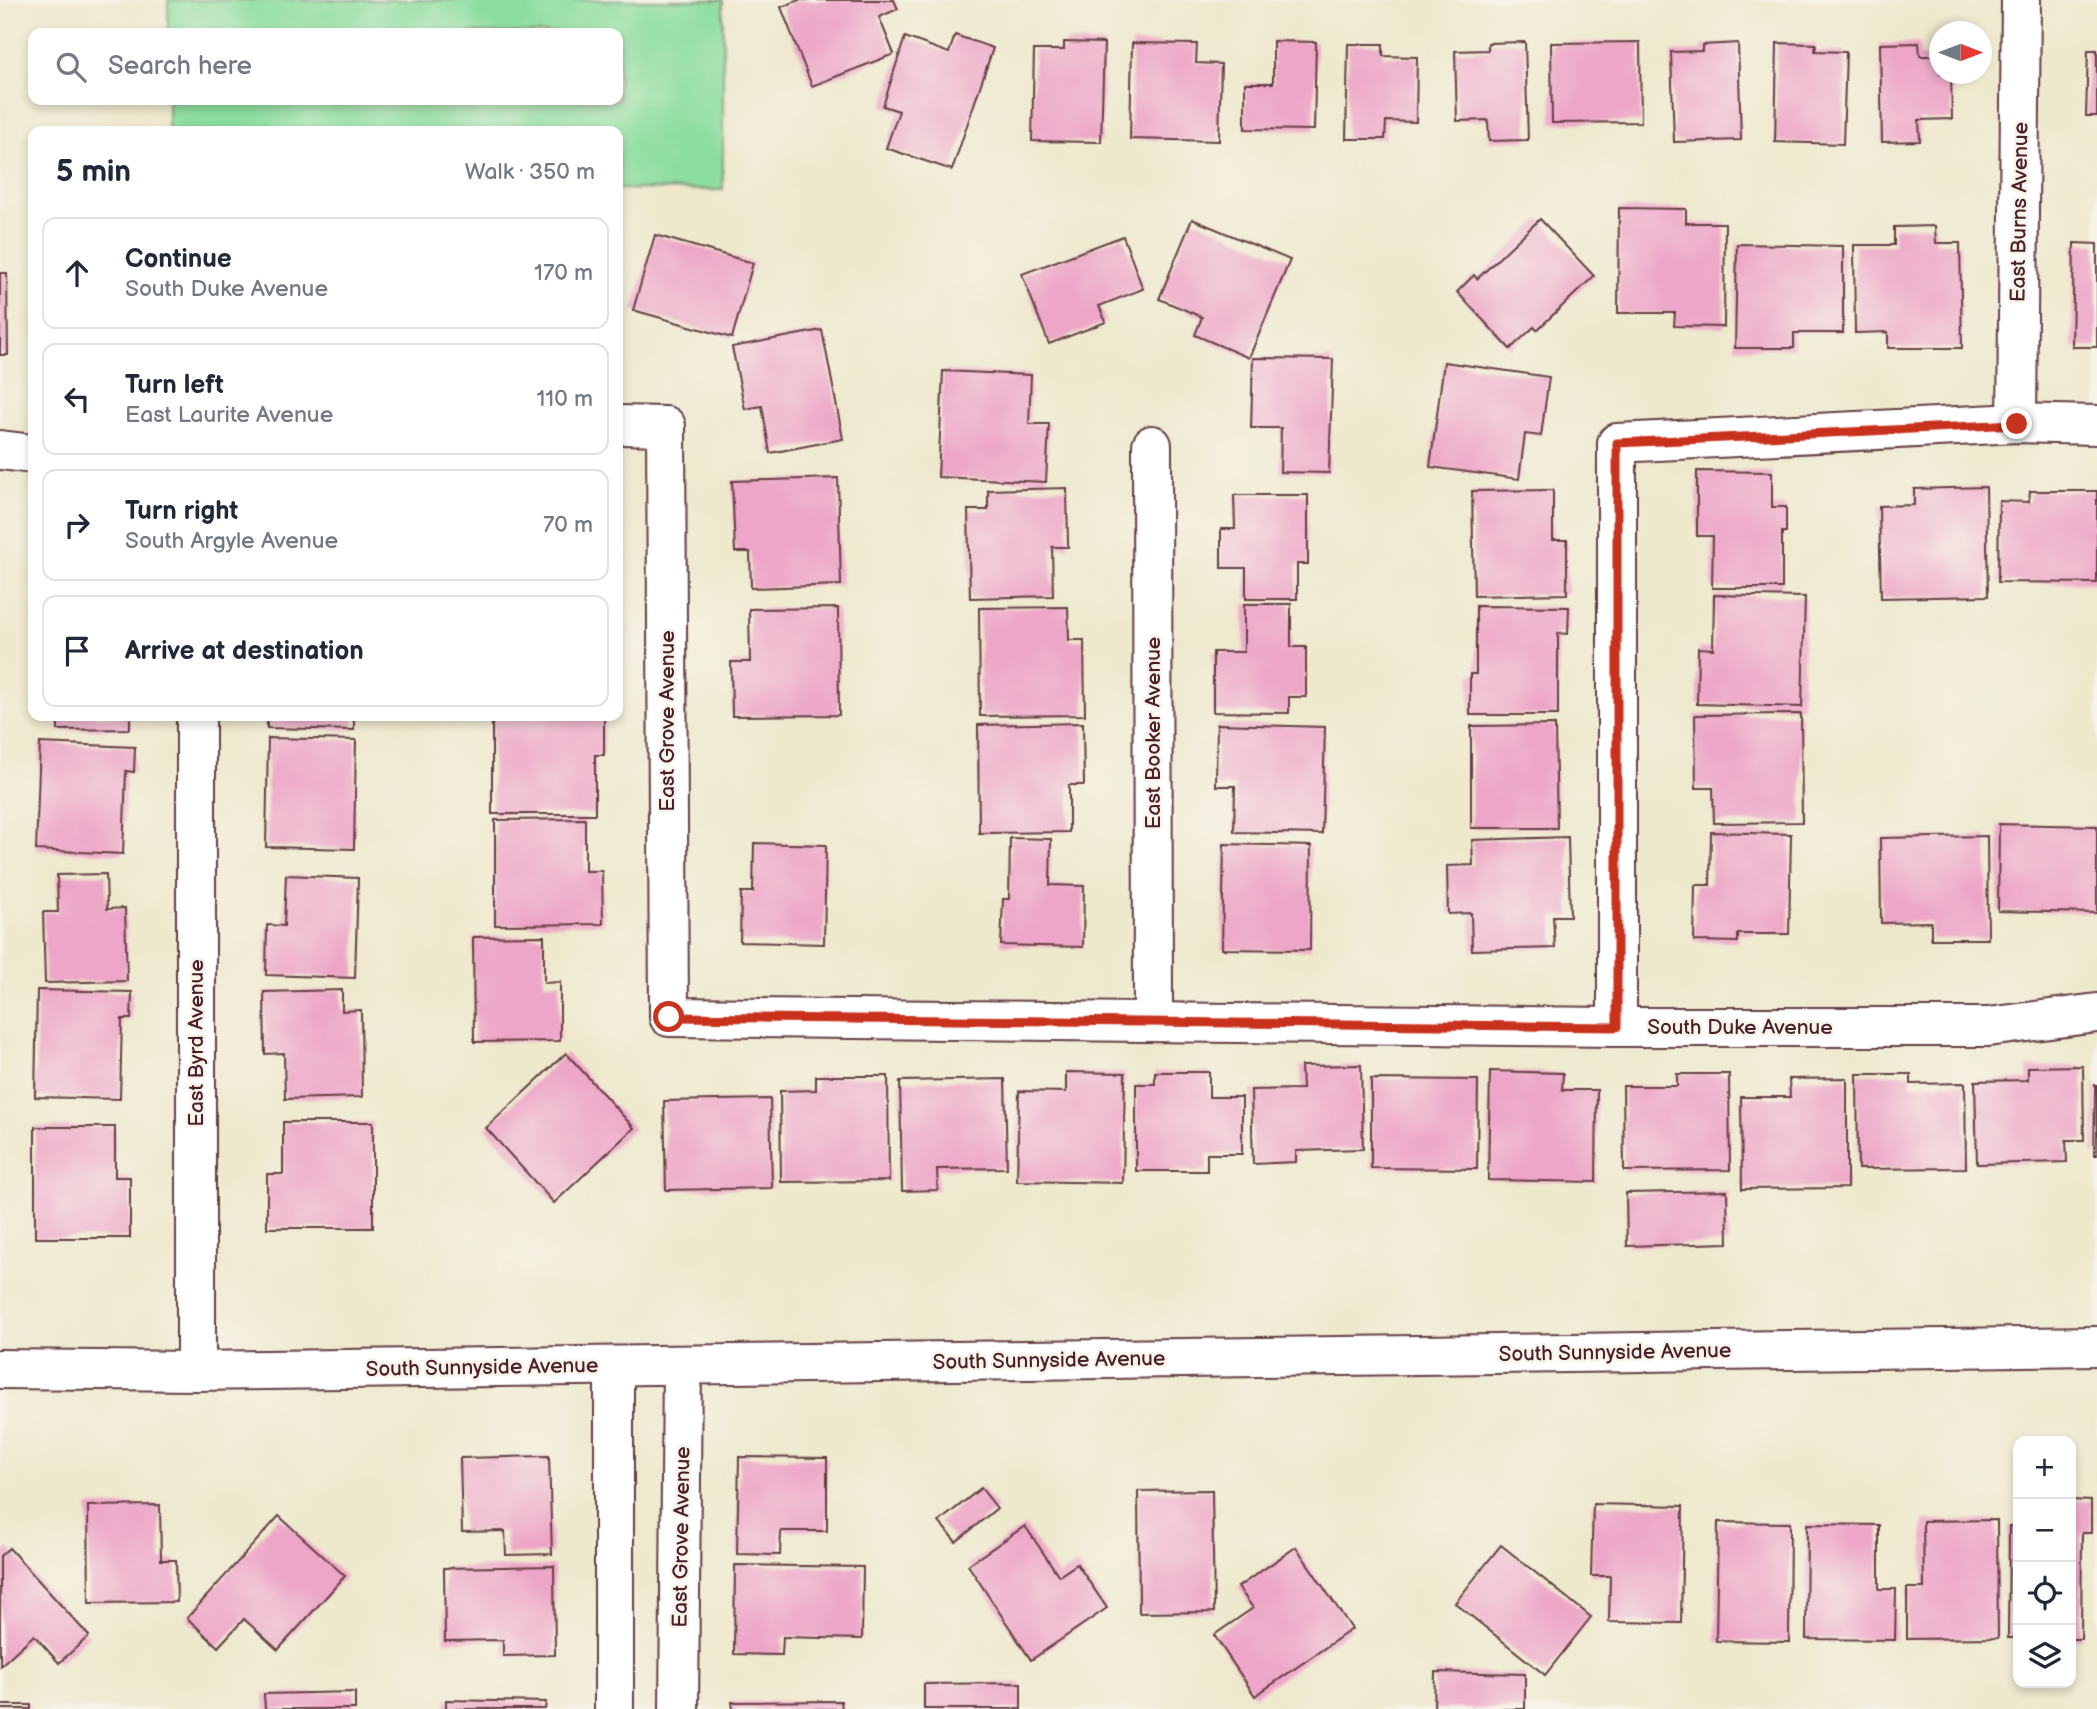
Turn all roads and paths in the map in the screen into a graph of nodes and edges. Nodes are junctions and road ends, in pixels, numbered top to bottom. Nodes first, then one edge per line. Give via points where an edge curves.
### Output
1 (2021, 0) edge
2 (2017, 424) junction
3 (623, 425) edge
4 (2097, 425) edge
5 (1152, 445) dead end
6 (0, 450) edge
7 (28, 453) edge
8 (196, 721) edge
9 (2097, 1013) edge
10 (669, 1017) joint
11 (1153, 1021) junction
12 (1617, 1027) junction
13 (2097, 1346) edge
14 (682, 1365) junction
15 (614, 1366) junction
16 (0, 1369) edge
17 (196, 1371) junction
18 (614, 1709) edge
19 (679, 1709) edge

1 - 2 street, East Burns Avenue
2 - 4 street
2 - 12 street via 1617,443
3 - 10 street, East Grove Avenue via 666,426
5 - 11 street, East Booker Avenue
6 - 7 street
8 - 17 street, East Byrd Avenue
9 - 12 street, South Duke Avenue via 1988,1027
10 - 11 street, South Duke Avenue
11 - 12 street, South Duke Avenue
13 - 14 street, South Sunnyside Avenue
14 - 15 street, South Sunnyside Avenue
14 - 19 street, East Grove Avenue
15 - 17 street, South Sunnyside Avenue
15 - 18 street
16 - 17 street, South Sunnyside Avenue

